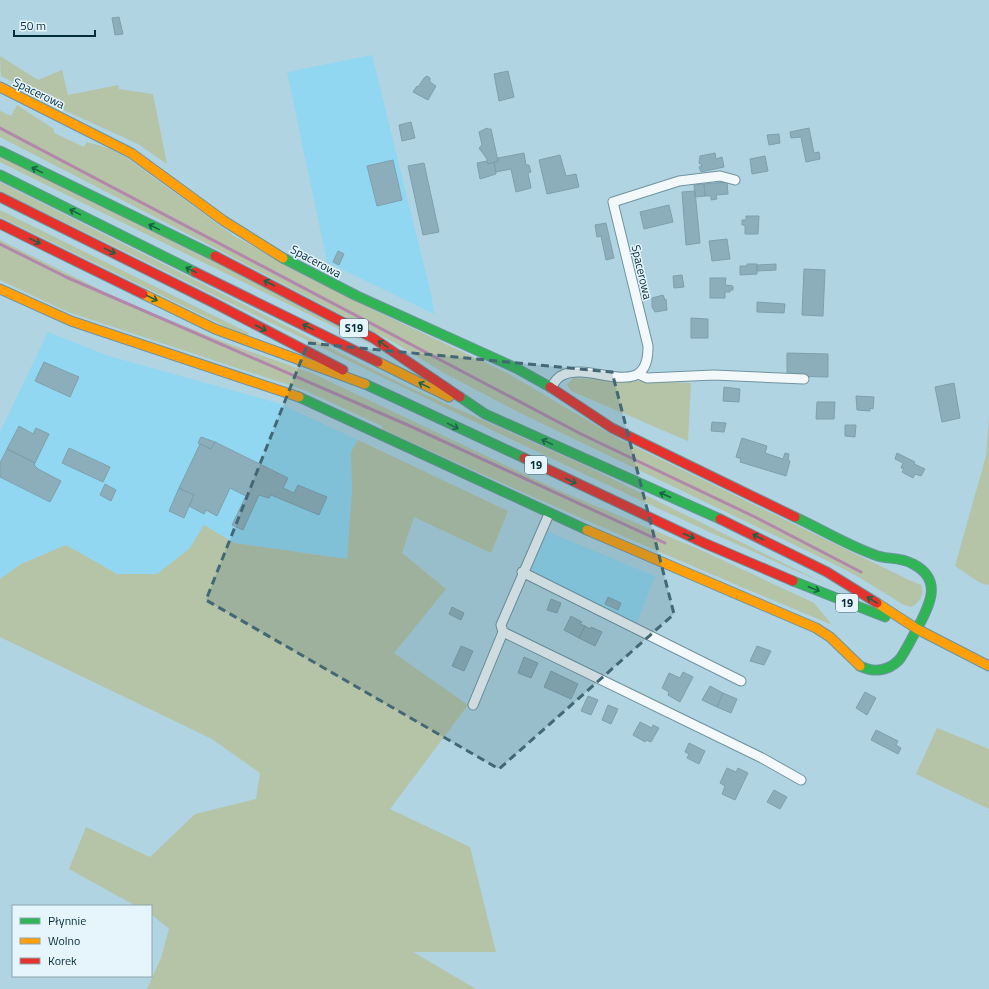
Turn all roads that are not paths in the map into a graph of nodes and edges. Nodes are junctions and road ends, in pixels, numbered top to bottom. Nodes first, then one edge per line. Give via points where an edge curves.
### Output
1 (0, 87) edge
2 (0, 151) edge
3 (0, 175) edge
4 (734, 180) dead end
5 (0, 197) edge
6 (0, 224) edge
7 (0, 289) edge
8 (638, 374) junction
9 (804, 379) dead end
10 (368, 385) junction
11 (551, 388) junction
12 (485, 414) junction
13 (549, 514) junction
14 (522, 572) junction
15 (917, 629) junction
16 (503, 632) junction
17 (989, 666) edge
18 (741, 681) dead end
19 (473, 705) dead end
20 (801, 780) dead end

1 - 11 main road, Spacerowa via 131,153 224,222 280,256 351,293 516,368
12 -> 2 main road, S19 via 373,338 262,279
12 -> 3 main road
4 - 8 street, Spacerowa via 720,176 679,181 613,202 648,346 645,367
5 -> 10 main road via 328,361
6 -> 10 main road via 221,332
7 - 13 main road, Spacerowa via 71,321 293,394
8 - 9 street via 647,378 714,375
8 - 11 street via 619,377 570,372 558,378
10 -> 15 main road, 19 via 704,544
11 - 15 main road, Spacerowa via 596,419 622,433 876,556 904,560 918,566 928,576 932,589 931,600
15 -> 12 main road, 19 via 827,572 747,531
13 - 14 street
13 - 15 main road, Spacerowa via 817,629 829,636 857,664 865,668 881,670 895,664
14 - 16 street via 501,625
14 - 18 street
15 - 17 main road, 19
16 - 19 street
16 - 20 street via 762,758

